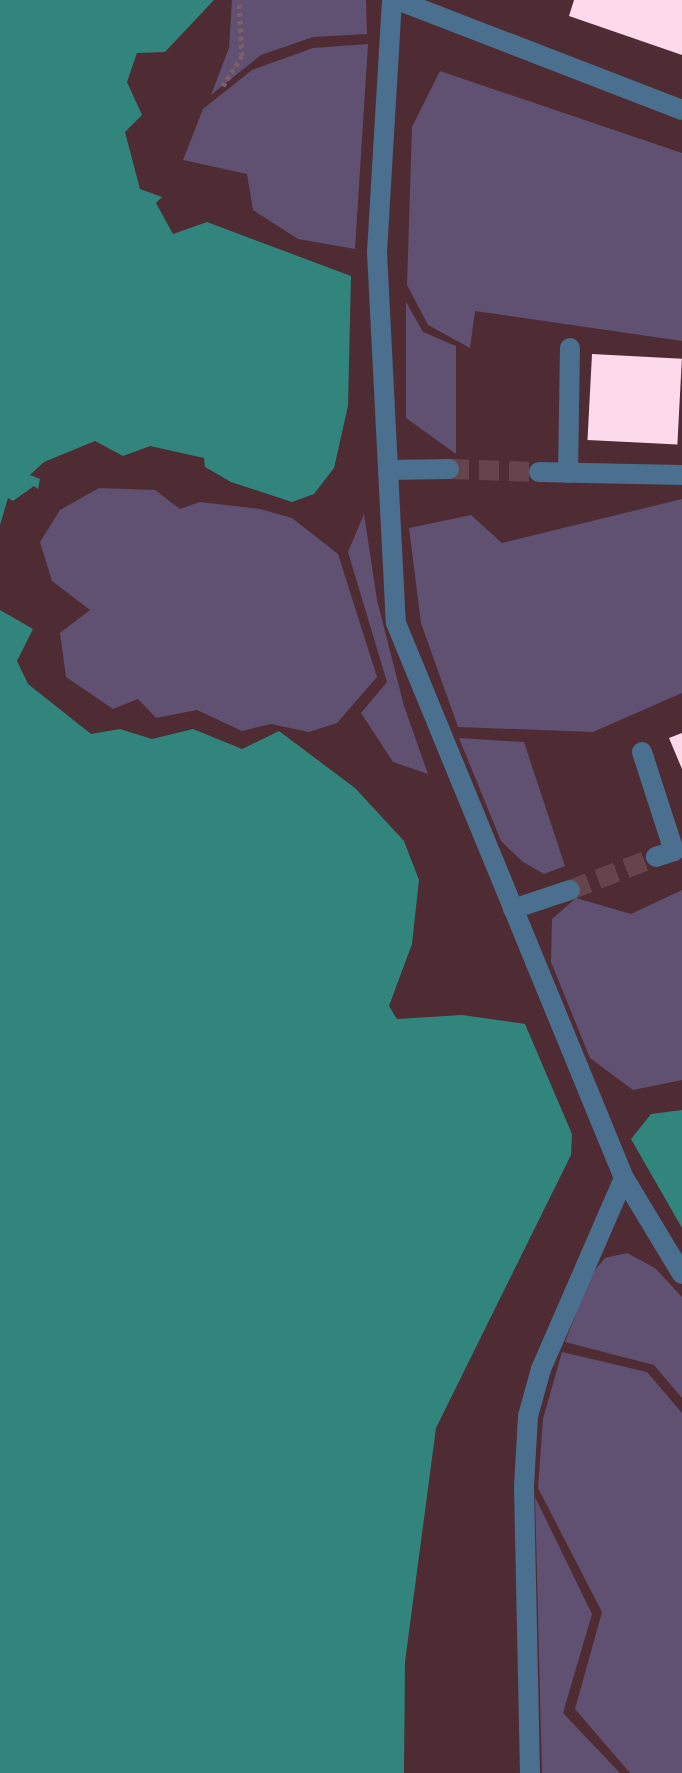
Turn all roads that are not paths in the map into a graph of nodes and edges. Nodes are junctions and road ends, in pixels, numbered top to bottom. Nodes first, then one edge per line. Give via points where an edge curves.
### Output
1 (394, 0) edge
2 (682, 110) edge
3 (570, 348) dead end
4 (449, 469) tunnel mouth
5 (389, 470) junction
6 (539, 472) tunnel mouth
7 (568, 473) junction
8 (682, 475) edge
9 (642, 752) dead end
10 (656, 857) dead end
11 (570, 890) tunnel mouth
12 (513, 909) junction
13 (624, 1178) junction
14 (682, 1274) edge
15 (530, 1773) edge

1 - 2 street
1 - 5 street via 377,252
3 - 7 street
4 - 5 street
5 - 12 street via 396,623
6 - 7 street
7 - 8 street
9 - 10 street via 674,851
11 - 12 street
12 - 13 street
13 - 14 street
13 - 15 street via 541,1369 528,1416 524,1486

